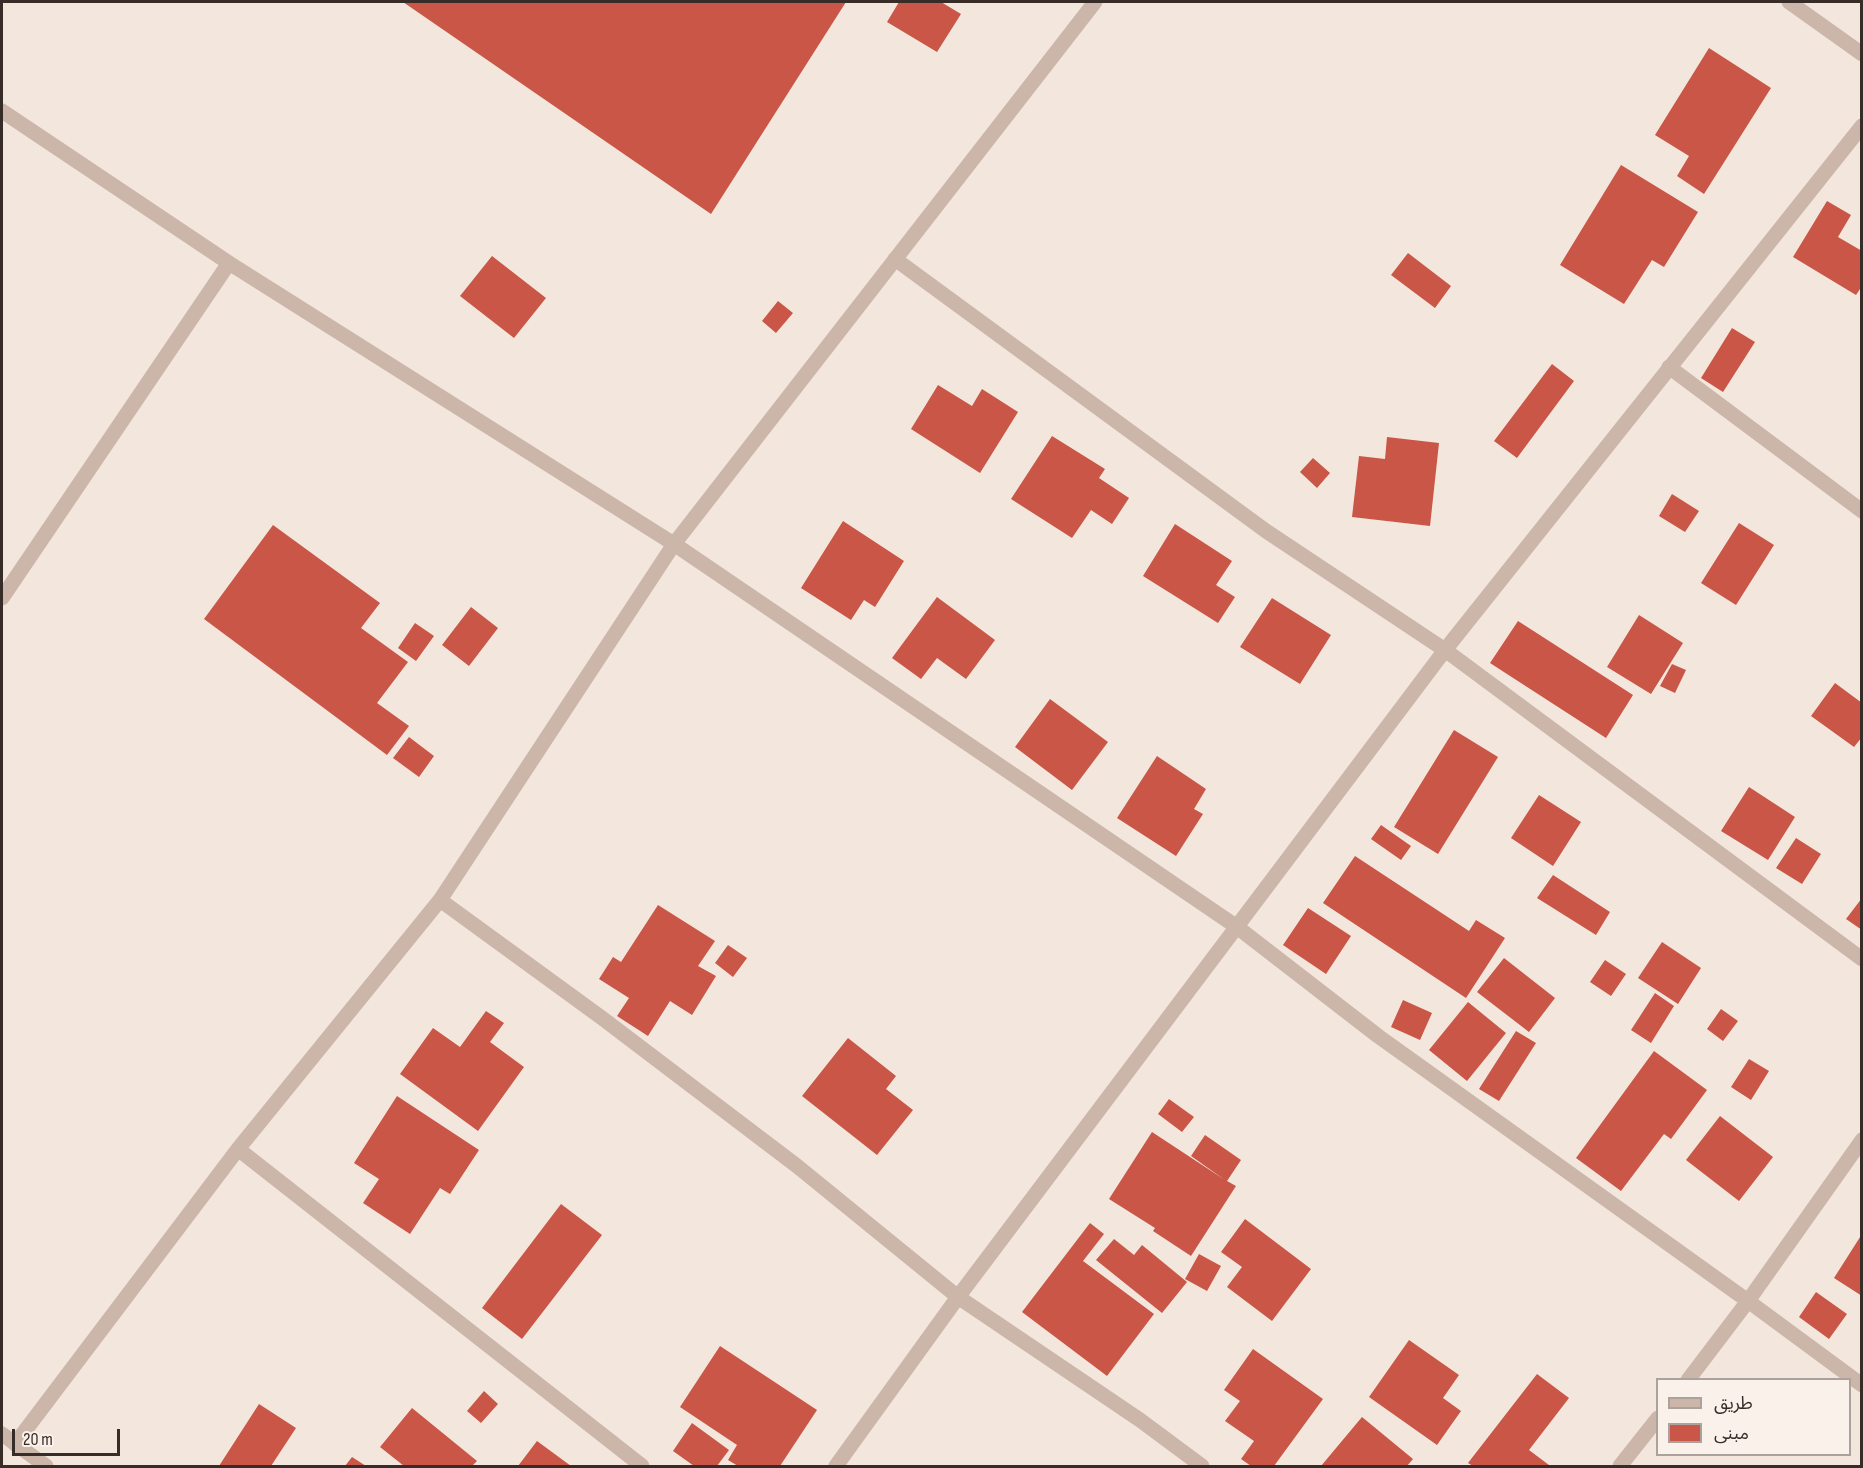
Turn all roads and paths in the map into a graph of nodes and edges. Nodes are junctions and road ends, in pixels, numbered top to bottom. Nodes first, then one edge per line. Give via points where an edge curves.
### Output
1 (1095, 2) edge
2 (1789, 2) edge
3 (1862, 54) edge
4 (2, 111) edge
5 (1862, 126) edge
6 (895, 259) junction
7 (229, 263) junction
8 (1669, 367) junction
9 (1862, 511) edge
10 (674, 544) junction
11 (2, 598) edge
12 (1444, 650) junction
13 (440, 900) junction
14 (1237, 927) junction
15 (1862, 959) edge
16 (1862, 1140) edge
17 (238, 1149) junction
18 (958, 1297) junction
19 (1749, 1301) junction
20 (1690, 1378) edge
21 (1862, 1385) edge
22 (1656, 1421) edge
23 (2, 1434) edge
24 (15, 1444) junction
25 (46, 1467) edge
26 (642, 1467) edge
27 (836, 1467) edge
28 (1202, 1467) edge
29 (1620, 1467) edge

1 - 6 street
2 - 3 street
4 - 7 street
5 - 8 street
6 - 10 street
6 - 12 street via 1266,531
7 - 10 street
7 - 11 street
8 - 9 street
8 - 12 street
10 - 13 street
10 - 14 street
12 - 14 street
12 - 15 street
13 - 17 street
13 - 18 street via 797,1166
14 - 18 street
14 - 19 street via 1378,1036
16 - 19 street
17 - 24 street
17 - 26 street
18 - 27 street
18 - 28 street via 1140,1420
19 - 20 street
19 - 21 street
22 - 29 street
23 - 24 street
24 - 25 street

